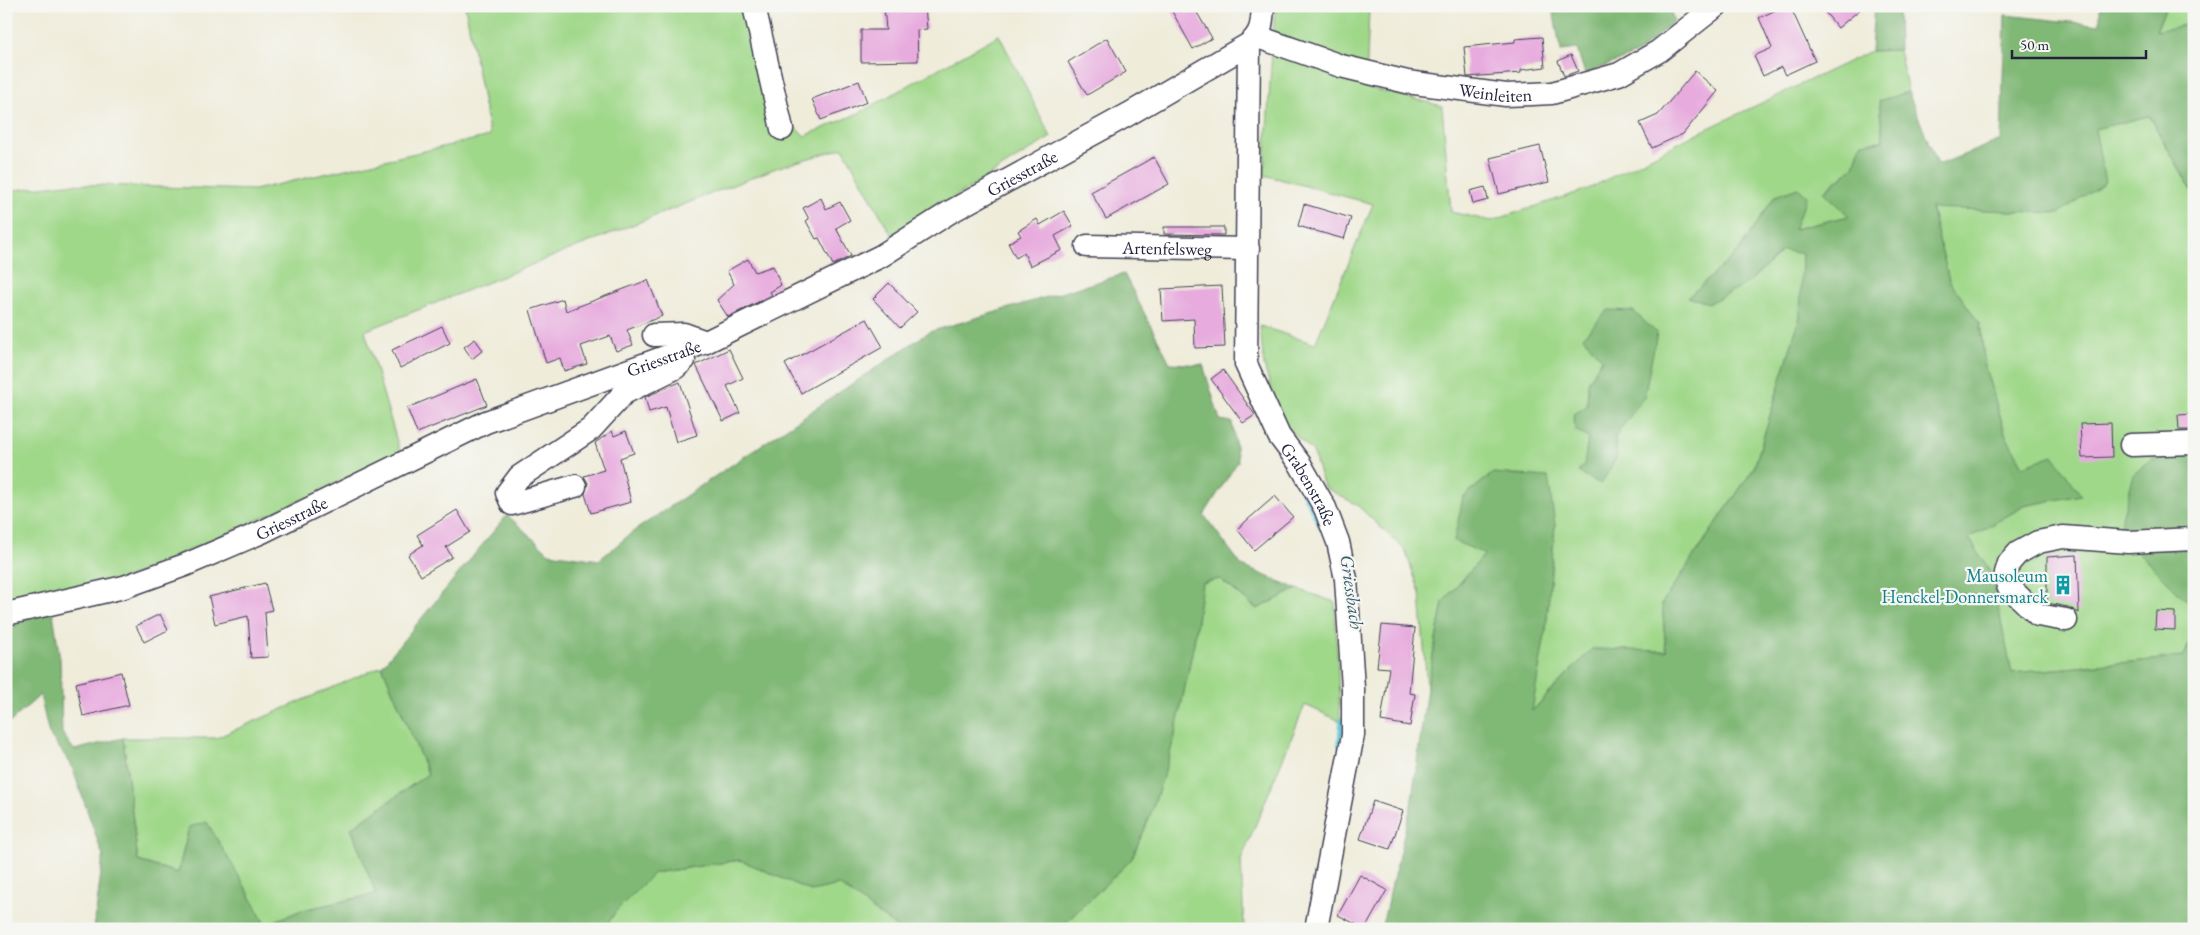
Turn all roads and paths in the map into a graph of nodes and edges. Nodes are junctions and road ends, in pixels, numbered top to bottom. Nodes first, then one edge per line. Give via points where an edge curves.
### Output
1 (754, 6) edge
2 (1262, 6) edge
3 (1716, 6) edge
4 (1253, 40) junction
5 (782, 128) dead end
6 (1087, 246) dead end
7 (1248, 249) junction
8 (654, 335) dead end
9 (706, 342) junction
10 (2194, 443) edge
11 (2131, 445) dead end
12 (575, 486) dead end
13 (2194, 539) edge
14 (6, 614) edge
15 (2066, 620) dead end
16 (1316, 929) edge

1 - 5 street
2 - 4 street via 1262,24
3 - 4 street, Weinleiten via 1659,51 1619,74 1552,92 1532,94 1506,95 1407,82
4 - 7 street, Grabenstraße
4 - 9 street, Griesstraße via 1128,114 950,212 881,256
6 - 7 street, Artenfelsweg
7 - 16 street, Grabenstraße via 1246,364 1279,436 1300,464 1325,508 1338,542 1346,579 1353,688 1352,734
8 - 9 street via 684,334
9 - 12 street via 675,368 624,393 591,429 519,477 508,493 512,504
9 - 14 street, Griesstraße via 486,422 262,532 185,566 124,587
10 - 11 street
13 - 15 street via 2128,542 2063,537 2038,542 2018,553 2009,562 2006,573 2008,586 2038,615

